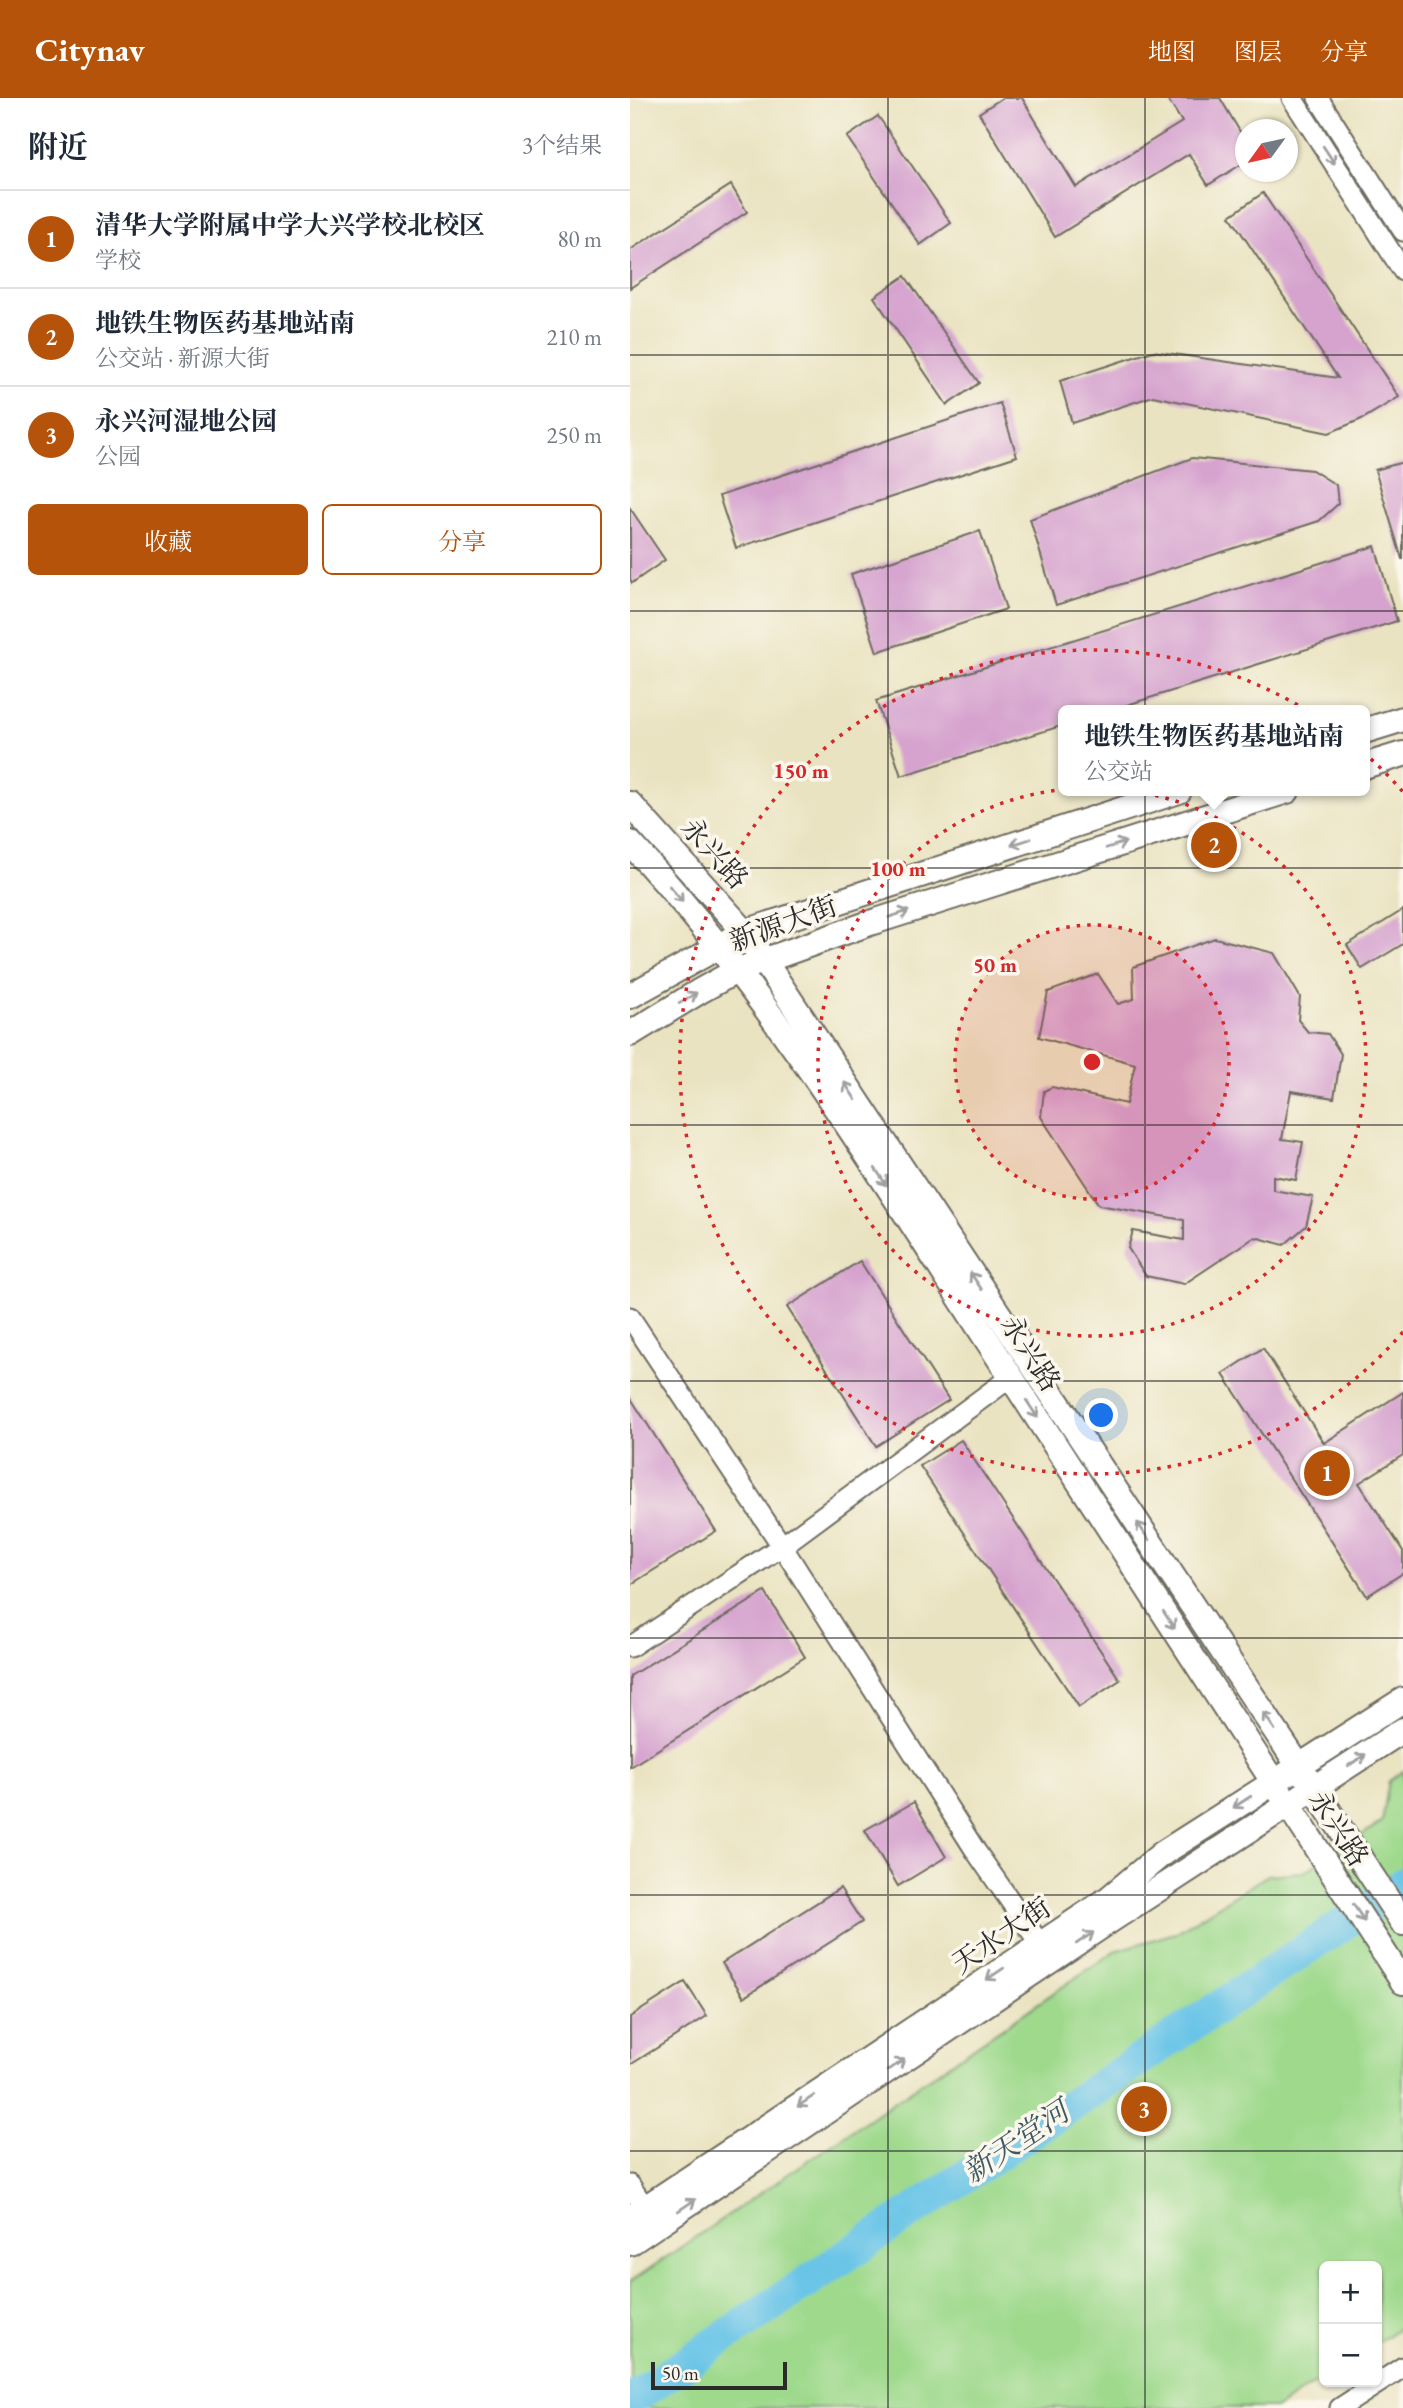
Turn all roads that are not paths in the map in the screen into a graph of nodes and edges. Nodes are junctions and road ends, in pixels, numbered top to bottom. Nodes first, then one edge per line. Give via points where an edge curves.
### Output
1 (1292, 98) edge
2 (1318, 98) edge
3 (1403, 231) edge
4 (1403, 271) edge
5 (1403, 719) edge
6 (1370, 729) edge
7 (1403, 754) edge
8 (1370, 764) edge
9 (1164, 796) edge
10 (1271, 796) edge
11 (630, 804) edge
12 (630, 843) edge
13 (745, 932) junction
14 (720, 947) junction
15 (764, 961) junction
16 (736, 971) junction
17 (630, 996) edge
18 (630, 1034) edge
19 (630, 1317) edge
20 (1011, 1377) junction
21 (782, 1546) junction
22 (630, 1647) edge
23 (1403, 1700) edge
24 (1403, 1730) edge
25 (1299, 1765) junction
26 (1273, 1781) junction
27 (1314, 1788) junction
28 (1288, 1804) junction
29 (1403, 1923) edge
30 (1039, 1945) junction
31 (1400, 1977) edge
32 (630, 2185) edge
33 (637, 2213) edge
34 (630, 2243) edge
35 (1403, 2367) edge
36 (1340, 2408) edge

1 -> 4 street
2 - 3 street
5 - 6 main road
7 - 8 main road
9 -> 13 main road, 新源大街
15 -> 10 main road, 新源大街
11 - 13 main road, 永兴路
12 -> 14 main road, 永兴路
13 - 14 main road, 新源大街
13 - 15 main road, 永兴路
14 - 16 main road, 永兴路
14 - 17 main road, 新源大街
15 - 16 main road, 新源大街
25 -> 15 main road, 永兴路
18 -> 16 main road, 新源大街
16 -> 20 main road, 永兴路 via 884,1180
19 - 21 street
20 - 21 street
20 -> 26 main road, 永兴路
21 - 22 street
21 - 30 street
23 - 25 main road, 天水大街
27 -> 24 main road, 天水大街
25 - 26 main road, 天水大街
25 - 27 main road, 永兴路
26 - 28 main road, 永兴路
26 -> 30 main road, 天水大街 via 1163,1853 1107,1900
27 - 28 main road, 天水大街
27 - 29 main road, 永兴路
28 -> 31 main road, 永兴路
34 -> 28 main road, 天水大街
30 -> 33 main road, 天水大街
32 - 33 street
35 - 36 street

